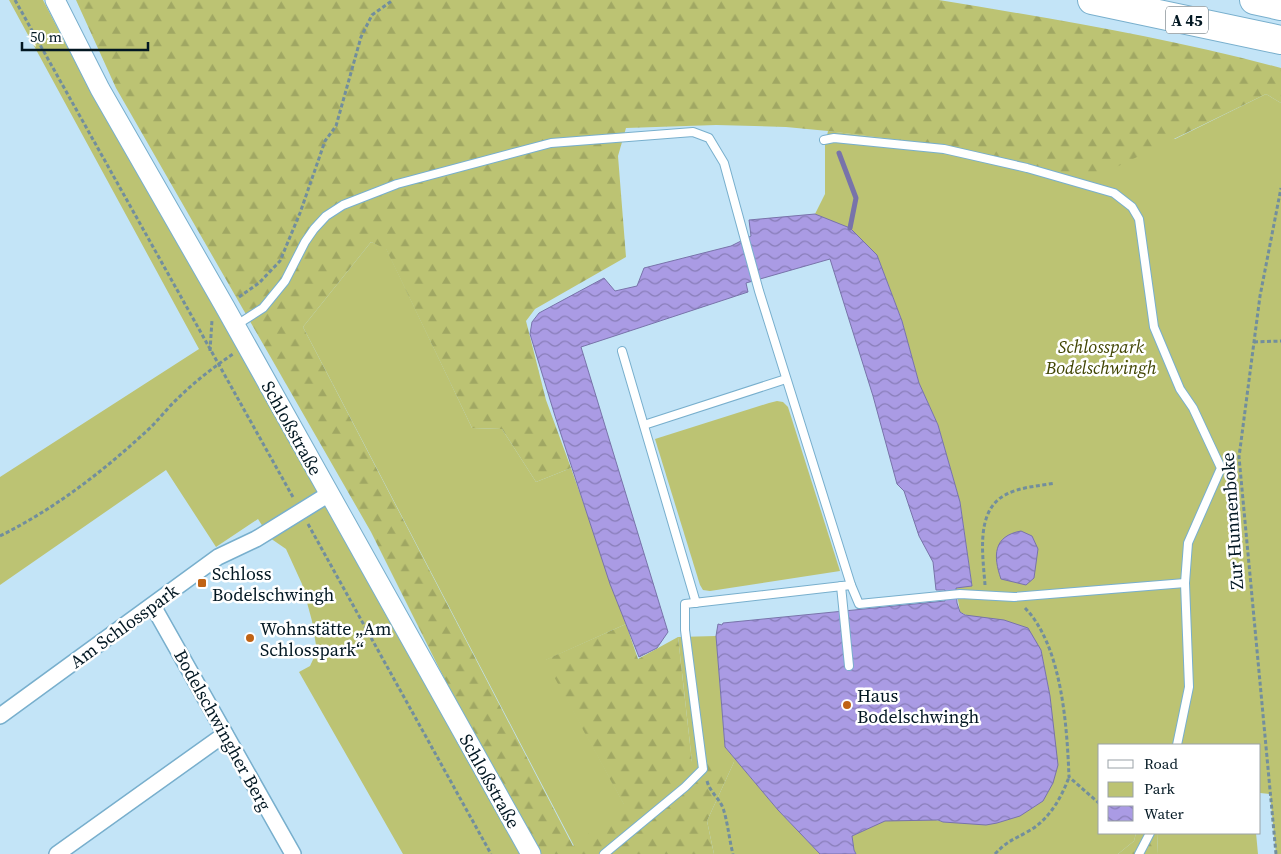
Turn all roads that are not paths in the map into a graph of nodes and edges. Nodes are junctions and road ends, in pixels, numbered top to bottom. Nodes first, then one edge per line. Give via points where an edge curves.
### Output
1 (55, 0) edge
2 (1092, 0) edge
3 (1254, 0) edge
4 (1281, 6) edge
5 (1281, 40) edge
6 (824, 140) dead end
7 (235, 326) junction
8 (622, 351) dead end
9 (786, 379) junction
10 (644, 425) junction
11 (329, 494) junction
12 (1185, 583) junction
13 (851, 585) junction
14 (841, 586) junction
15 (696, 603) junction
16 (153, 606) junction
17 (849, 666) dead end
18 (0, 716) edge
19 (225, 734) junction
20 (1177, 744) edge
21 (1149, 834) edge
22 (57, 854) edge
23 (293, 854) edge
24 (531, 854) edge
25 (604, 854) edge
26 (1139, 854) edge

1 - 7 street, Schloßstraße via 100,89
2 - 5 highway, A 45
3 - 4 highway
6 - 12 lane via 834,138 958,151 1105,190 1132,207 1140,219 1154,327 1180,389 1193,408 1221,468 1188,543
7 - 9 lane via 263,308 285,281 314,229 343,205 397,184 550,143 692,132 709,138 724,163
7 - 11 street, Schloßstraße
8 - 10 lane
9 - 10 lane
9 - 13 lane
10 - 15 lane
11 - 16 street, Am Schlosspark via 256,539 218,557
11 - 24 street, Schloßstraße
12 - 13 lane via 1014,597 960,594 859,604
12 - 20 lane via 1189,687
13 - 14 lane
14 - 15 lane
14 - 17 lane
15 - 25 lane via 685,604 685,630 703,769 685,788
16 - 18 street, Am Schlosspark
16 - 19 street, Bodelschwingher Berg
19 - 22 street
19 - 23 street, Bodelschwingher Berg
21 - 26 lane

